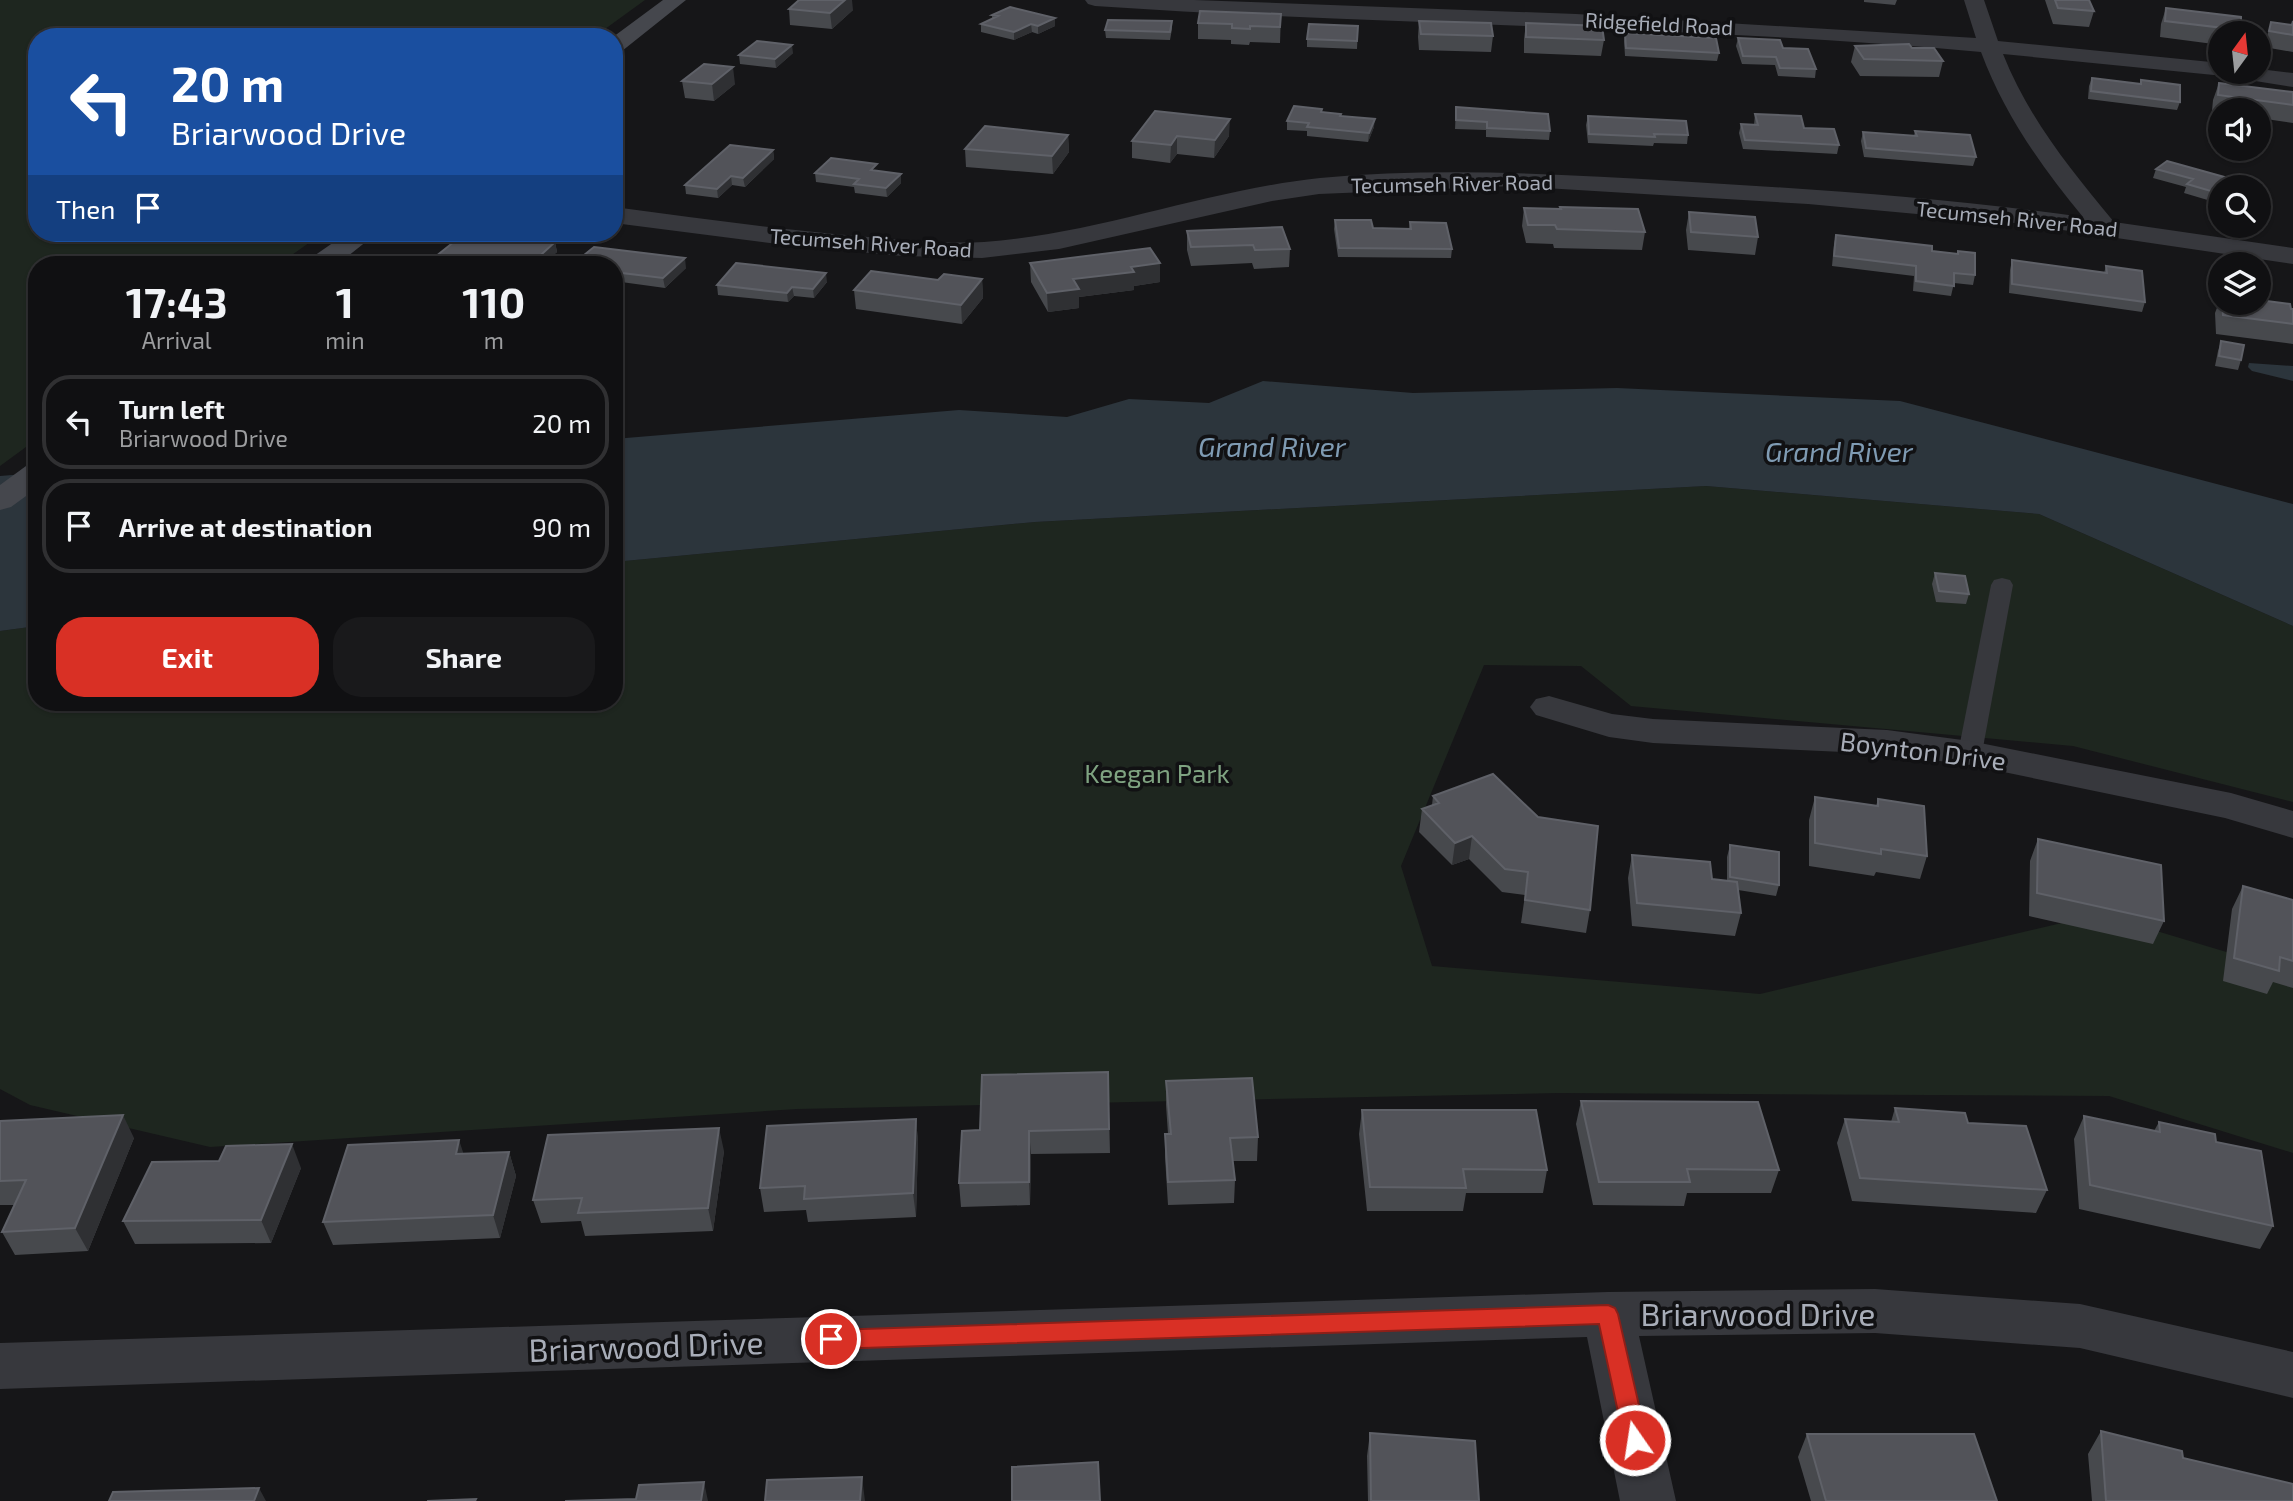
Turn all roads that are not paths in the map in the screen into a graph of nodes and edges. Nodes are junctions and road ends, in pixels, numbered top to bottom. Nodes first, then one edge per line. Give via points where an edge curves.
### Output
1 (676, 0) edge
2 (1095, 0) edge
3 (1974, 0) edge
4 (623, 39) edge
5 (1987, 44) junction
6 (2208, 69) edge
7 (2272, 77) edge
8 (2293, 80) edge
9 (623, 216) edge
10 (2105, 227) junction
11 (352, 242) edge
12 (332, 256) edge
13 (2293, 256) edge
14 (28, 480) edge
15 (0, 500) edge
16 (2002, 585) dead end
17 (1549, 707) dead end
18 (1970, 752) junction
19 (2293, 825) edge
20 (1608, 1314) junction
21 (0, 1366) edge
22 (2293, 1375) edge
23 (1648, 1501) edge

1 - 4 main road
2 - 5 street, Ridgefield Road via 1661,23
3 - 5 street
5 - 6 street, Ridgefield Road
5 - 10 street via 2042,149
7 - 8 street
9 - 10 street, Tecumseh River Road via 793,238 982,250 1059,241 1319,186 1512,179 1808,196
10 - 13 street, Tecumseh River Road
11 - 12 main road
14 - 15 main road
16 - 18 lane
17 - 18 street, Boynton Drive via 1609,725 1653,731 1886,742
18 - 19 street, Boynton Drive via 2231,806
20 - 21 street, Briarwood Drive
20 - 22 street, Briarwood Drive via 1875,1311 2080,1326
20 - 23 street

